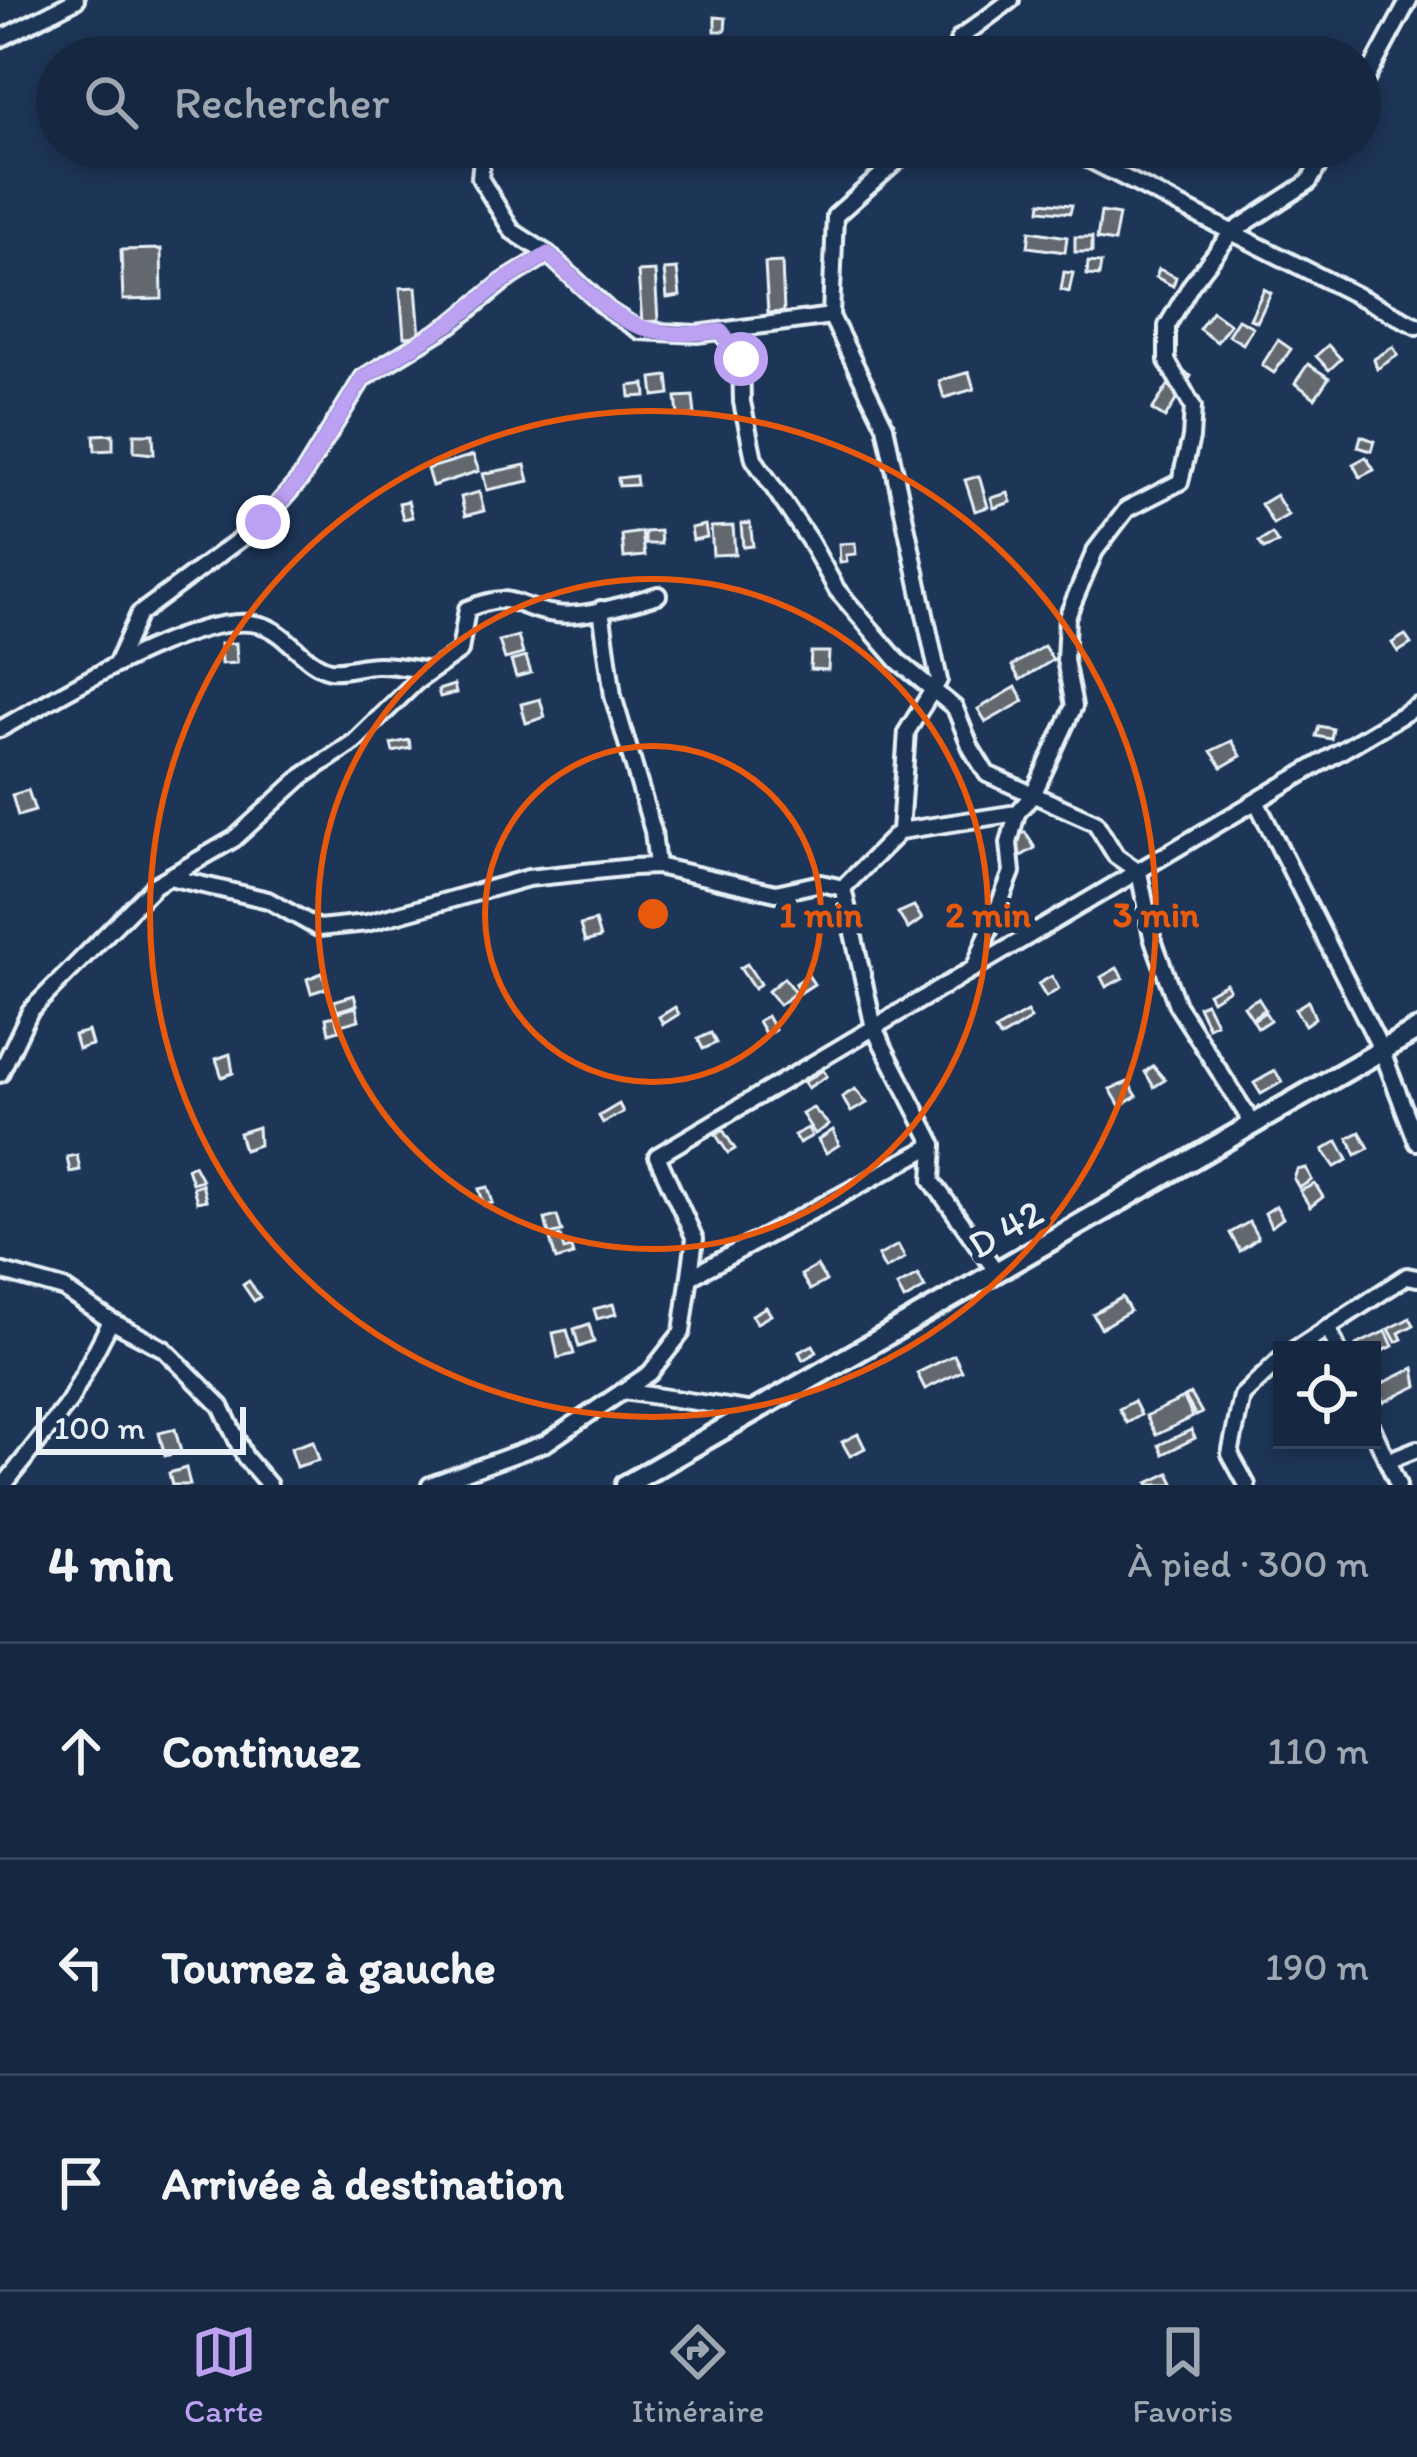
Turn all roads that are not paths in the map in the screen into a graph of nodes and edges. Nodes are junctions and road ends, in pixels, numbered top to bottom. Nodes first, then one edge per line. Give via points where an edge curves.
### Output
1 (76, 0) edge
2 (1011, 0) edge
3 (1409, 0) edge
4 (963, 36) edge
5 (0, 39) edge
6 (1381, 52) edge
7 (481, 168) edge
8 (889, 168) edge
9 (1106, 168) edge
10 (1317, 168) edge
11 (1232, 232) junction
12 (548, 254) junction
13 (831, 316) junction
14 (1417, 326) edge
15 (721, 331) junction
16 (658, 596) dead end
17 (601, 609) junction
18 (116, 664) junction
19 (431, 671) junction
20 (932, 691) junction
21 (1417, 706) edge
22 (0, 729) edge
23 (1034, 795) junction
24 (1257, 803) junction
25 (1017, 813) junction
26 (900, 831) junction
27 (657, 866) junction
28 (1139, 872) junction
29 (169, 877) junction
30 (843, 888) junction
31 (974, 969) junction
32 (874, 1028) junction
33 (1417, 1030) edge
34 (1382, 1051) junction
35 (0, 1073) edge
36 (1253, 1124) junction
37 (1417, 1142) edge
38 (934, 1145) junction
39 (0, 1271) edge
40 (996, 1271) junction
41 (692, 1276) junction
42 (1417, 1277) edge
43 (111, 1321) junction
44 (1328, 1327) junction
45 (1307, 1341) edge
46 (1334, 1341) edge
47 (1273, 1367) edge
48 (623, 1391) junction
49 (754, 1412) junction
50 (1381, 1447) edge
51 (1417, 1449) edge
52 (1387, 1461) junction
53 (4, 1485) edge
54 (269, 1485) edge
55 (430, 1485) edge
56 (626, 1485) edge
57 (1246, 1485) edge
58 (1398, 1485) edge

1 - 5 street
2 - 4 street
3 - 6 street
7 - 12 street via 512,231
8 - 13 street via 835,216
9 - 11 street
10 - 11 street via 1309,182
11 - 14 street
11 - 23 street via 1167,326 1167,361 1193,407 1180,482 1127,509 1095,551 1067,616 1074,706
12 - 15 street via 640,331
12 - 18 street via 363,378 301,478 263,522 139,614
13 - 15 street
13 - 20 street via 885,426 939,680
15 - 20 street via 741,359 754,459 836,590
16 - 17 street
17 - 19 street via 557,615 498,596 467,610 460,650
17 - 27 street
18 - 19 street via 212,628 259,623 330,670 381,664
18 - 22 street
19 - 29 street via 234,839
20 - 23 street via 955,708 987,774
20 - 26 street via 907,730
21 - 24 street
23 - 25 street
23 - 28 street via 1095,822 1116,856
24 - 28 street
24 - 34 street
25 - 26 street
25 - 31 street via 1012,872
26 - 30 street
27 - 29 street via 528,878 367,923 318,928 268,900
27 - 30 street via 776,893
28 - 31 street
28 - 36 street via 1177,1005
29 - 35 street via 30,1011
30 - 32 street
31 - 32 street
32 - 38 street
32 - 41 street via 657,1156 694,1239
33 - 34 street, D 42 / D 42
34 - 36 street, D 42 / D 42
34 - 37 street
36 - 40 street, D 42 / D 42
38 - 40 street via 932,1181
38 - 41 street
39 - 43 street via 64,1289
40 - 49 street, D 42 / D 42
41 - 48 street via 682,1332 650,1373
42 - 44 street
43 - 53 street via 69,1402
43 - 54 street via 164,1349 221,1406
44 - 45 street
44 - 46 street
47 - 57 street via 1242,1396 1229,1454
48 - 49 street
48 - 55 street via 546,1443
49 - 56 street, D 42 / D 42
50 - 52 street
51 - 52 street
52 - 58 street

